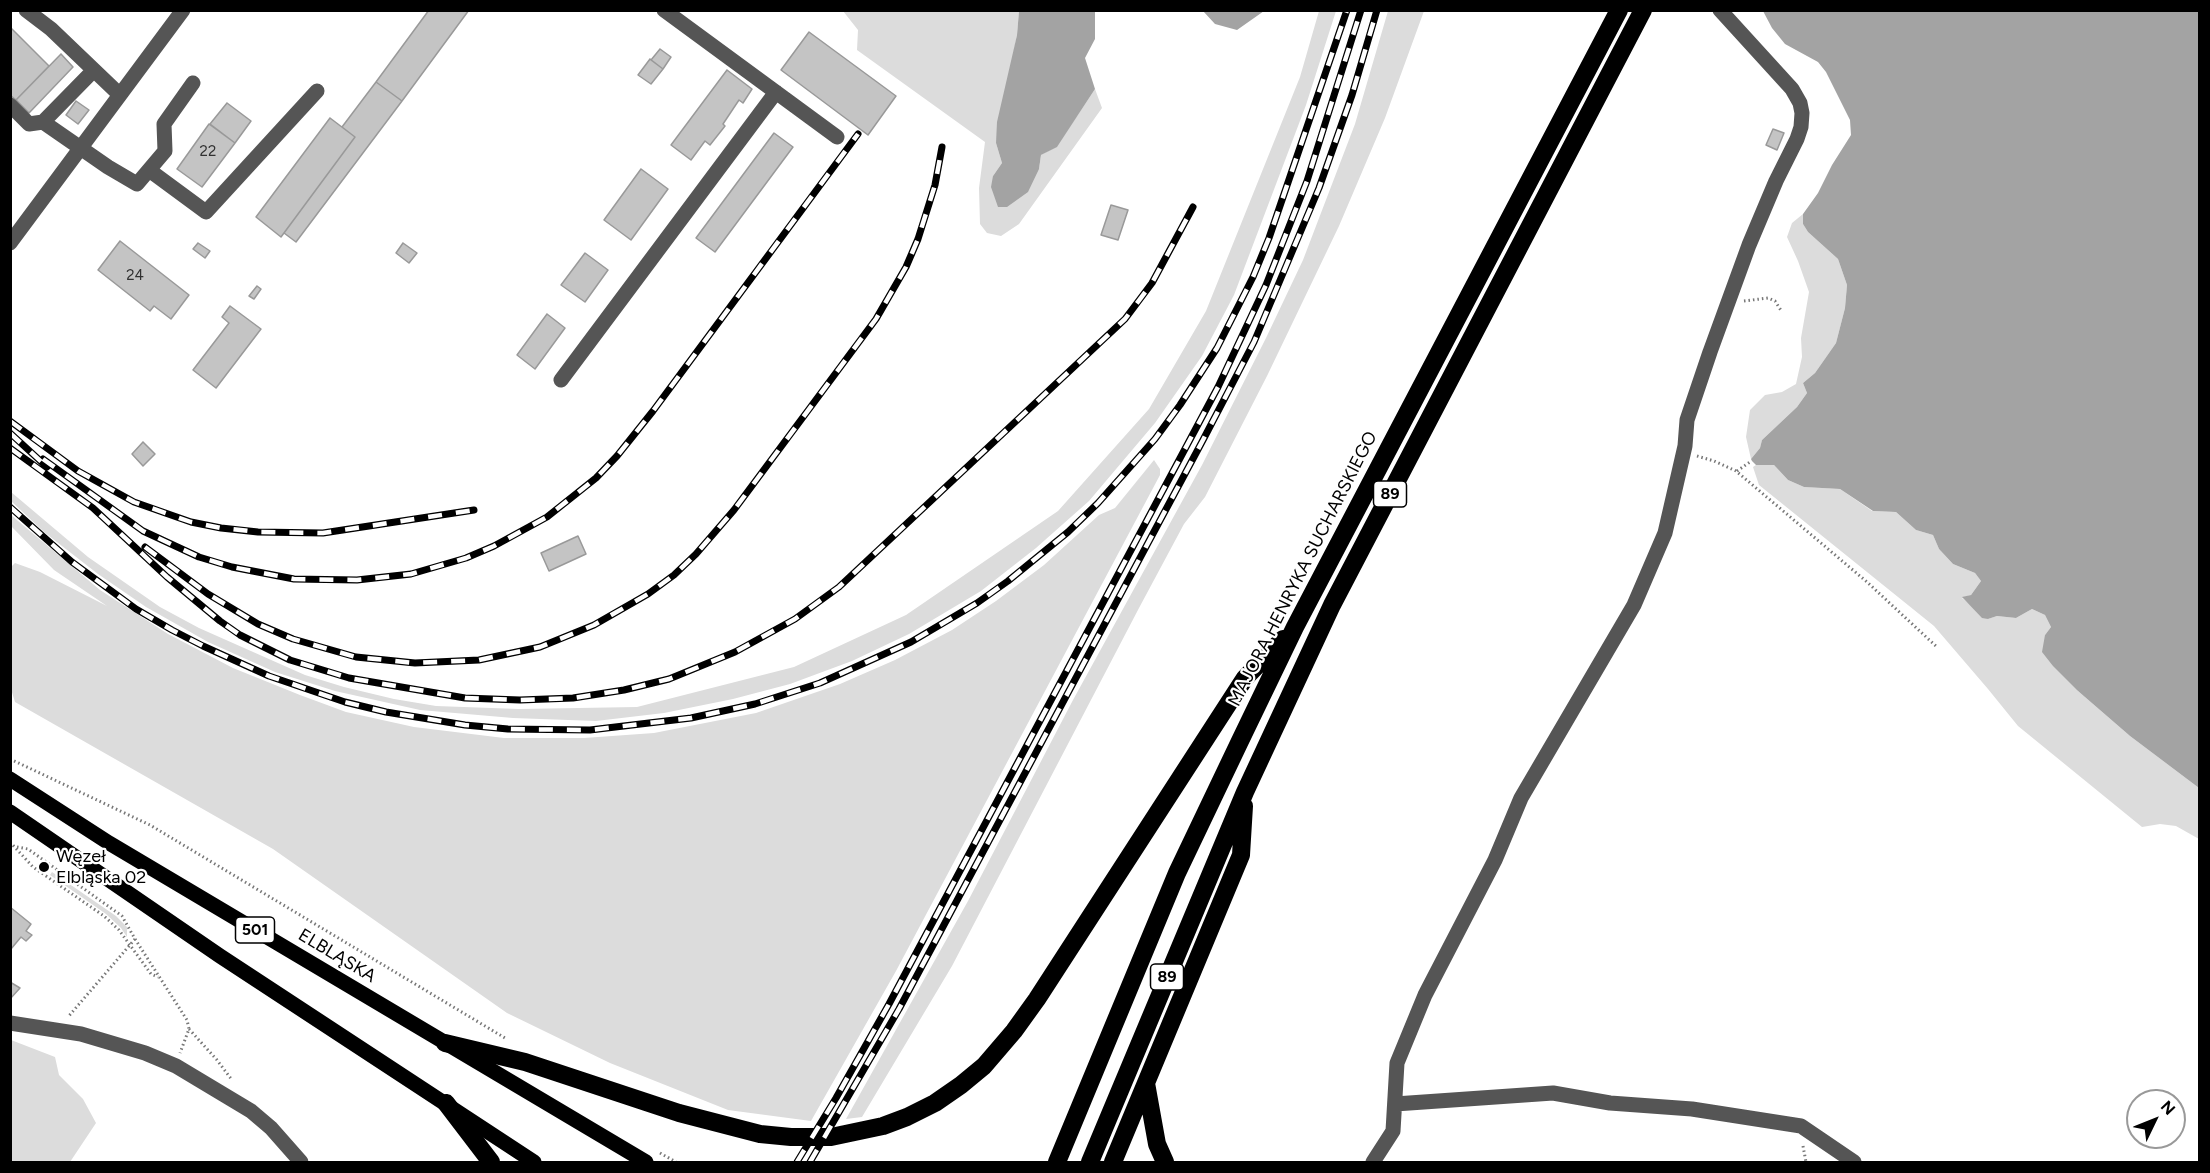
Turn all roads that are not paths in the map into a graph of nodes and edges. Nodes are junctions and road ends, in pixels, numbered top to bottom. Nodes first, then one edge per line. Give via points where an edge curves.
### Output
1 (26, 10) edge
2 (183, 10) edge
3 (664, 10) edge
4 (1619, 10) edge
5 (1643, 10) edge
6 (1720, 10) edge
7 (94, 70) junction
8 (193, 84) dead end
9 (317, 91) dead end
10 (776, 92) junction
11 (120, 95) junction
12 (10, 105) edge
13 (43, 122) junction
14 (837, 137) dead end
15 (81, 148) junction
16 (149, 170) junction
17 (10, 243) edge
18 (561, 380) dead end
19 (1295, 627) junction
20 (10, 779) edge
21 (1245, 792) junction
22 (10, 812) edge
23 (10, 1023) edge
24 (445, 1043) junction
25 (1146, 1082) junction
26 (446, 1103) junction
27 (1395, 1104) junction
28 (301, 1162) edge
29 (491, 1162) edge
30 (534, 1162) edge
31 (646, 1162) edge
32 (1057, 1162) edge
33 (1090, 1162) edge
34 (1113, 1162) edge
35 (1165, 1162) edge
36 (1373, 1162) edge
37 (1854, 1162) edge

1 - 7 street
2 - 11 street
3 - 10 street
4 - 19 highway, MAJORA HENRYKA SUCHARSKIEGO / 89
5 - 21 highway, 89 via 1332,605
6 - 27 street via 1792,89 1802,113 1797,139 1749,245 1687,420 1665,533 1634,604 1521,798 1495,860 1425,995 1397,1063
7 - 11 street
7 - 13 street
8 - 16 street via 164,124 165,151
9 - 16 street via 206,212
10 - 14 street
10 - 18 street
11 - 15 street
12 - 13 street via 29,124
13 - 15 street
15 - 16 street via 137,184
15 - 17 street
19 - 24 highway via 1245,678 1014,1031 984,1066 961,1085 907,1117 831,1137 760,1134 688,1116 525,1062
19 - 32 highway, MAJORA HENRYKA SUCHARSKIEGO / 89 via 1177,873
20 - 24 main road, ELBLĄSKA / 501 via 109,843
21 - 25 highway via 1241,855
21 - 33 highway, 89
22 - 26 main road, 501 via 220,956
23 - 28 street via 81,1034 176,1066 251,1111
24 - 31 main road, ELBLĄSKA / 501
25 - 34 highway
25 - 35 highway via 1157,1144
26 - 29 highway
26 - 30 main road, 501
27 - 36 street via 1393,1131
27 - 37 street via 1553,1093 1692,1108 1801,1126

